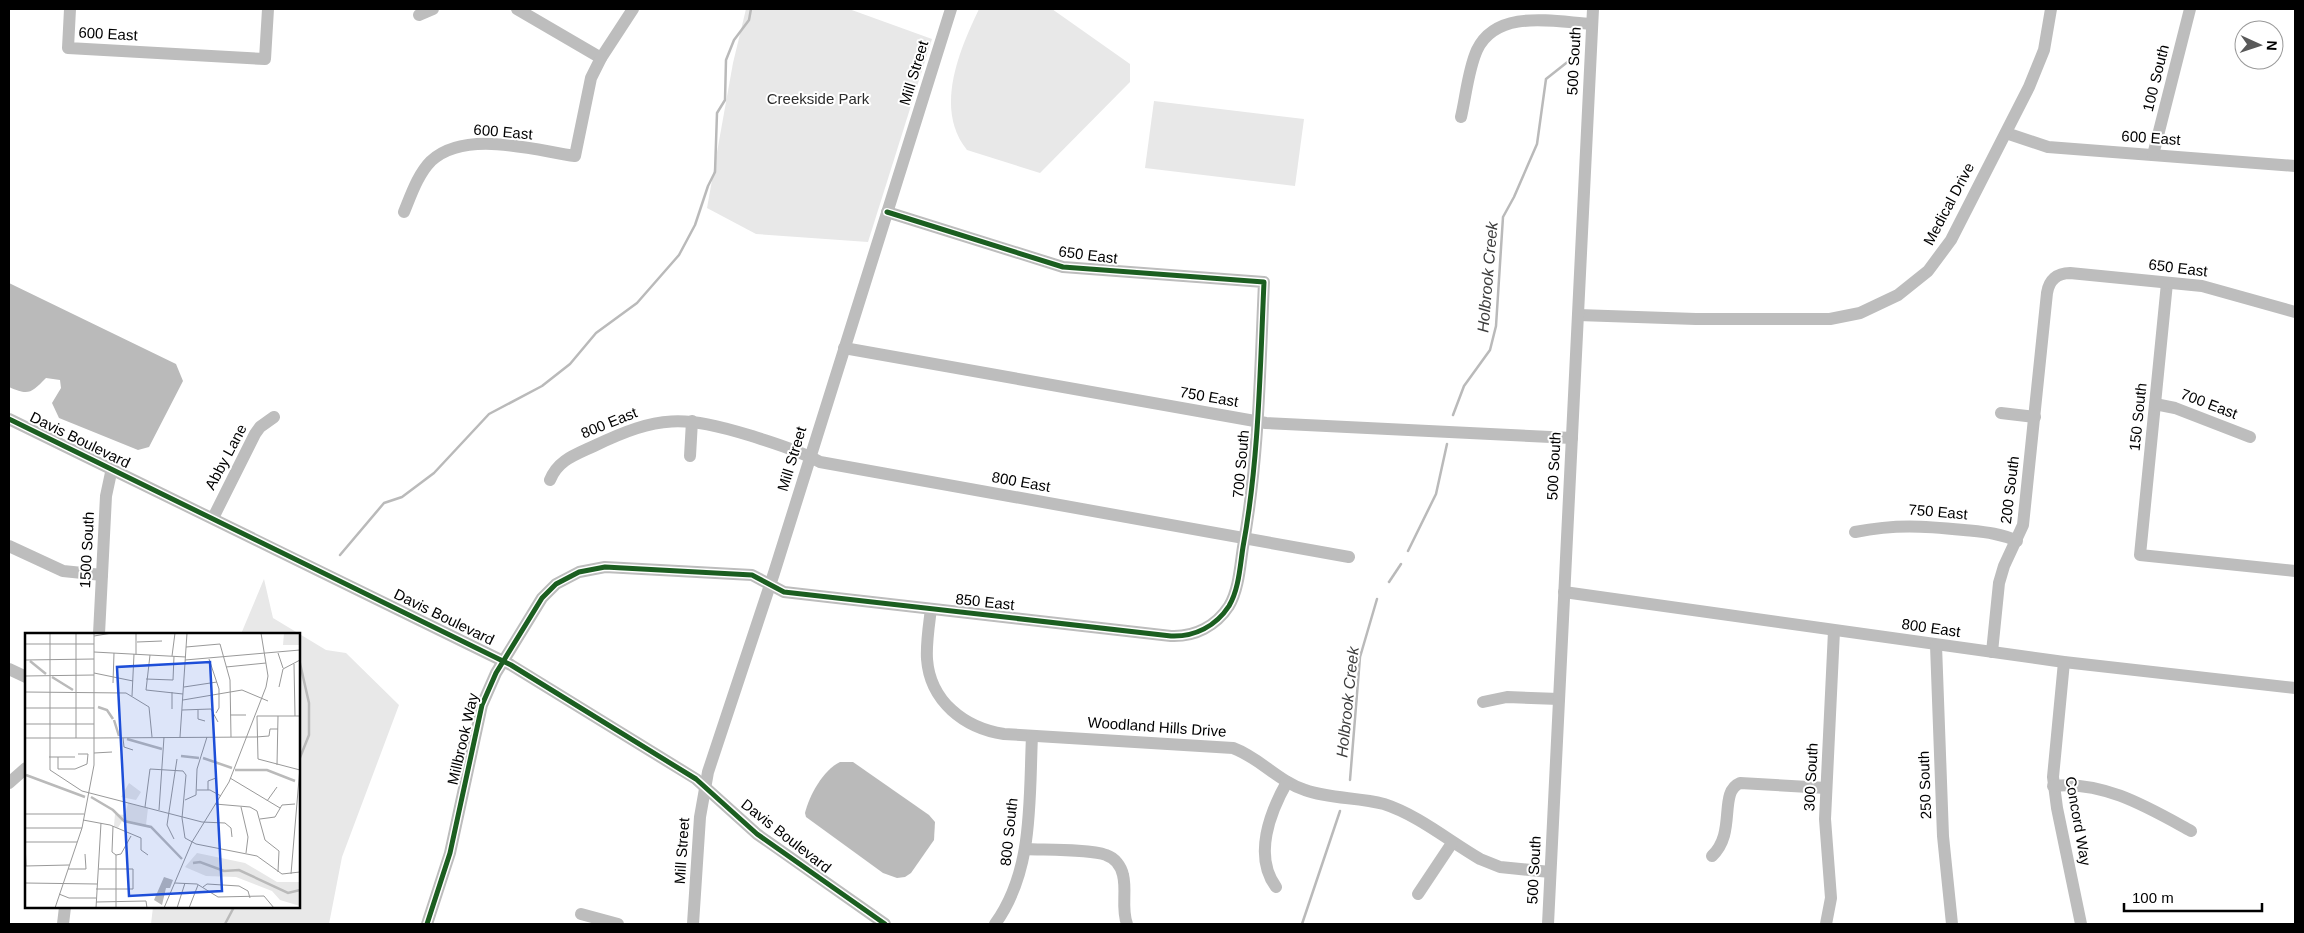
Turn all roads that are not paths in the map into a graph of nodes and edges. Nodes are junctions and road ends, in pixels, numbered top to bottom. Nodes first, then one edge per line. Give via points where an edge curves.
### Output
1 (70, 9) edge
2 (268, 9) edge
3 (433, 9) edge
4 (517, 9) edge
5 (633, 9) edge
6 (951, 9) edge
7 (1593, 9) edge
8 (2051, 9) edge
9 (2190, 9) edge
10 (419, 15) dead end
11 (1592, 24) junction
12 (601, 58) junction
13 (1461, 118) dead end
14 (2006, 133) junction
15 (2153, 155) junction
16 (2295, 166) edge
17 (404, 212) dead end
18 (887, 212) junction
19 (2055, 277) joint
20 (1264, 282) joint
21 (2167, 282) junction
22 (2295, 312) edge
23 (1578, 315) junction
24 (844, 348) junction
25 (2155, 404) junction
26 (2001, 413) dead end
27 (274, 417) dead end
28 (2035, 417) junction
29 (9, 419) edge
30 (692, 421) junction
31 (1257, 422) junction
32 (2250, 437) dead end
33 (1572, 438) junction
34 (690, 456) dead end
35 (810, 457) junction
36 (112, 468) junction
37 (550, 480) dead end
38 (213, 518) junction
39 (1855, 532) dead end
40 (1245, 538) junction
41 (2017, 542) junction
42 (9, 546) edge
43 (1349, 557) dead end
44 (2295, 571) edge
45 (102, 575) junction
46 (770, 583) junction
47 (1564, 592) junction
48 (931, 609) junction
49 (1834, 631) junction
50 (1199, 632) joint
51 (99, 633) edge
52 (1936, 645) junction
53 (1992, 652) junction
54 (503, 660) junction
55 (2064, 662) junction
56 (9, 669) edge
57 (25, 677) edge
58 (2295, 688) edge
59 (1559, 699) junction
60 (1482, 702) dead end
61 (1032, 736) junction
62 (25, 769) edge
63 (1287, 782) junction
64 (9, 783) edge
65 (705, 786) junction
66 (2053, 786) junction
67 (1826, 788) junction
68 (2191, 831) dead end
69 (1452, 843) junction
70 (1026, 849) junction
71 (1712, 856) dead end
72 (1550, 872) junction
73 (1276, 887) dead end
74 (1418, 894) dead end
75 (65, 908) edge
76 (581, 914) dead end
77 (871, 920) edge
78 (63, 924) edge
79 (426, 924) edge
80 (618, 924) edge
81 (693, 924) edge
82 (885, 924) edge
83 (995, 924) edge
84 (1127, 924) edge
85 (1548, 924) edge
86 (1826, 924) edge
87 (1952, 924) edge
88 (2081, 924) edge

1 - 2 street, 600 East via 68,48 265,59
3 - 10 street
4 - 12 street
5 - 12 street
6 - 18 street, Mill Street
7 - 11 street, 500 South
8 - 14 street, Medical Drive via 2040,61
9 - 15 street, 100 South
11 - 13 street via 1518,21 1497,28 1477,50
11 - 23 street, 500 South
12 - 17 street, 600 East via 589,86 575,156 494,144 453,147 429,163
14 - 15 street, 600 East via 2048,147
14 - 23 street, Medical Drive via 1938,260 1909,288 1875,308 1845,317 1814,320
15 - 16 street, 600 East
18 - 20 street, 650 East via 1063,267
18 - 24 street, Mill Street
19 - 21 street, 650 East via 2070,273
19 - 28 street, 200 South via 2047,293
20 - 31 street, 700 South
21 - 22 street, 650 East via 2202,286
21 - 25 street, 150 South
23 - 33 street, 500 South
24 - 31 street, 750 East
24 - 35 street, Mill Street
25 - 32 street, 700 East via 2175,408
25 - 44 street, 150 South via 2140,555
26 - 28 street
27 - 38 street, Abby Lane via 254,434
28 - 41 street, 200 South via 2023,525
29 - 36 street, Davis Boulevard
30 - 34 street
30 - 35 street, 800 East via 719,426
30 - 37 street, 800 East via 660,422 624,432 560,463
31 - 33 street, 750 East
31 - 40 street, 700 South via 1253,485
33 - 47 street, 500 South
35 - 40 street, 800 East via 820,462
35 - 46 street, Mill Street
36 - 38 street, Davis Boulevard
36 - 45 street, 1500 South via 106,496
38 - 54 street, Davis Boulevard
39 - 41 street, 750 East via 1918,525 1997,534
40 - 43 street, 800 East
40 - 50 street, 700 South via 1237,585 1230,604 1216,621
41 - 53 street, 200 South via 1999,583
42 - 45 street via 63,571
45 - 51 street, 1500 South
46 - 48 street, 850 East via 784,592
46 - 54 street, Millbrook Way via 752,575 605,567 579,572 549,590
46 - 65 street, Mill Street
47 - 49 street, 800 East
47 - 59 street, 500 South
48 - 50 street, 850 East via 1171,636
48 - 61 street, Woodland Hills Drive via 927,661 942,700 973,726 993,733
49 - 52 street, 800 East
49 - 67 street, 300 South
52 - 53 street, 800 East
52 - 87 street, 250 South via 1943,836
53 - 55 street, 800 East
54 - 65 street, Davis Boulevard
54 - 79 street, Millbrook Way via 482,705 450,853
55 - 58 street, 800 East
55 - 66 street, Concord Way
56 - 57 street
59 - 60 street via 1507,697
59 - 72 street, 500 South
61 - 63 street, Woodland Hills Drive via 1225,747 1250,756
61 - 70 street, 800 South
62 - 64 street
63 - 69 street, Woodland Hills Drive via 1315,793 1386,805 1411,816
63 - 73 street via 1267,828 1267,870
65 - 77 street, Davis Boulevard via 757,834
65 - 81 street, Mill Street
66 - 68 street via 2080,785 2114,794 2149,808
66 - 88 street, Concord Way
67 - 71 street via 1735,785 1729,794 1723,841
67 - 86 street, 300 South via 1825,835 1831,898
69 - 72 street, Woodland Hills Drive via 1493,865
69 - 74 street
70 - 83 street, 800 South via 1016,886
70 - 84 street via 1099,854 1112,858 1122,869 1124,877 1123,907
72 - 85 street, 500 South
75 - 78 street
76 - 80 street
77 - 82 street, Davis Boulevard

